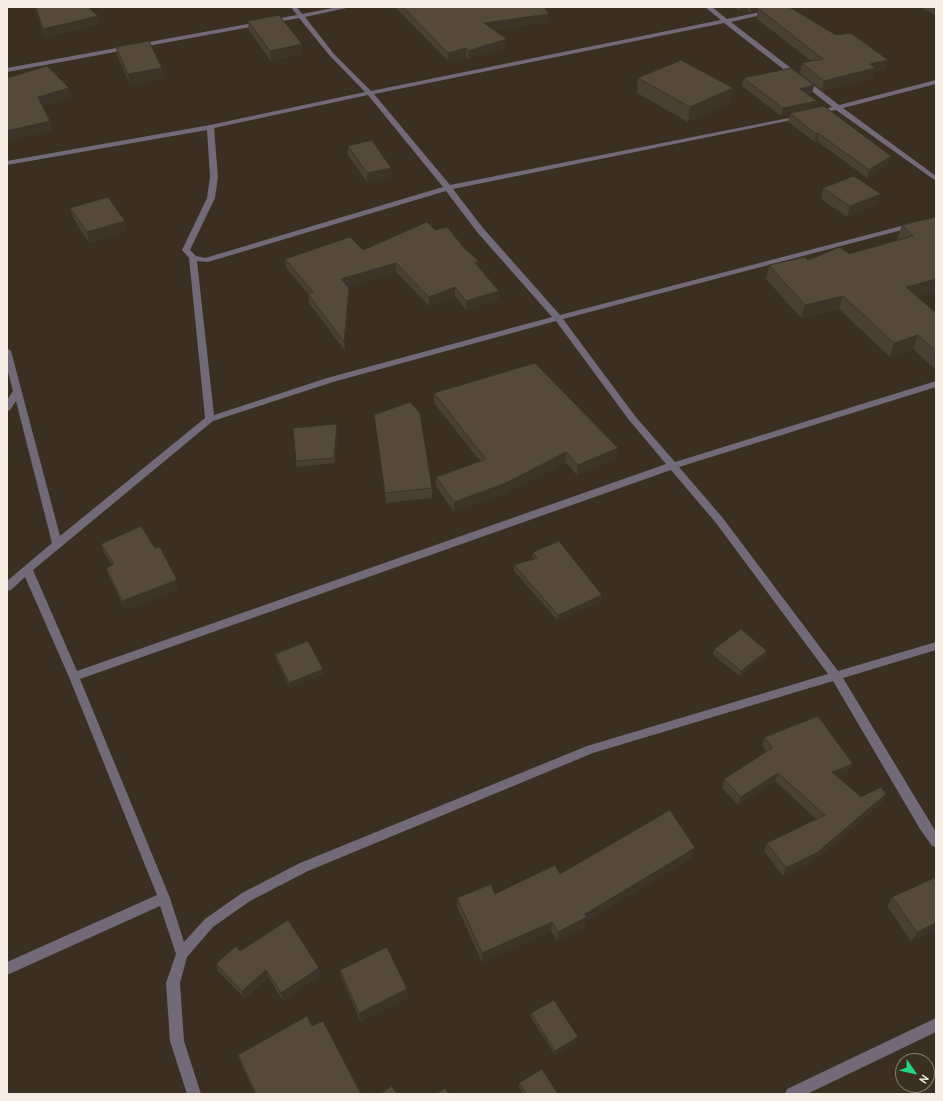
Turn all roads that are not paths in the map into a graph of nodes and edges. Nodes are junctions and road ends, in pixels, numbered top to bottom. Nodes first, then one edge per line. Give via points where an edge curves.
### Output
1 (294, 7) edge
2 (348, 7) edge
3 (708, 7) edge
4 (794, 7) edge
5 (300, 15) junction
6 (726, 21) junction
7 (7, 70) edge
8 (936, 82) edge
9 (370, 92) junction
10 (838, 108) junction
11 (210, 127) junction
12 (7, 163) edge
13 (936, 179) edge
14 (448, 188) junction
15 (936, 219) edge
16 (192, 258) junction
17 (558, 318) junction
18 (7, 351) edge
19 (936, 384) edge
20 (17, 391) junction
21 (7, 408) edge
22 (210, 420) junction
23 (672, 466) junction
24 (57, 544) junction
25 (27, 569) junction
26 (7, 587) edge
27 (936, 646) edge
28 (836, 676) junction
29 (74, 677) junction
30 (936, 842) edge
31 (164, 898) junction
32 (182, 954) junction
33 (7, 969) edge
34 (936, 1024) edge
35 (194, 1094) edge
36 (792, 1094) edge

1 - 5 street
2 - 5 street
3 - 6 street
4 - 6 street
5 - 7 street
5 - 9 street via 332,55
6 - 9 street
6 - 10 street
8 - 10 street
9 - 11 street
9 - 14 street
10 - 13 street
10 - 14 street
11 - 12 street
11 - 16 street via 214,177 211,198 186,250
14 - 16 street via 205,260
14 - 17 street via 480,230
15 - 17 street
16 - 22 street
17 - 22 street via 330,380
17 - 23 street via 632,418
18 - 20 street
19 - 23 street
20 - 21 street
20 - 24 street
22 - 24 street
23 - 28 street via 719,520
23 - 29 street
24 - 25 street
25 - 26 street
25 - 29 street
27 - 28 street
28 - 30 street
28 - 32 street via 591,749 304,867 246,897 209,923
29 - 31 street
31 - 32 street
31 - 33 street
32 - 35 street via 173,983 177,1041
34 - 36 street

